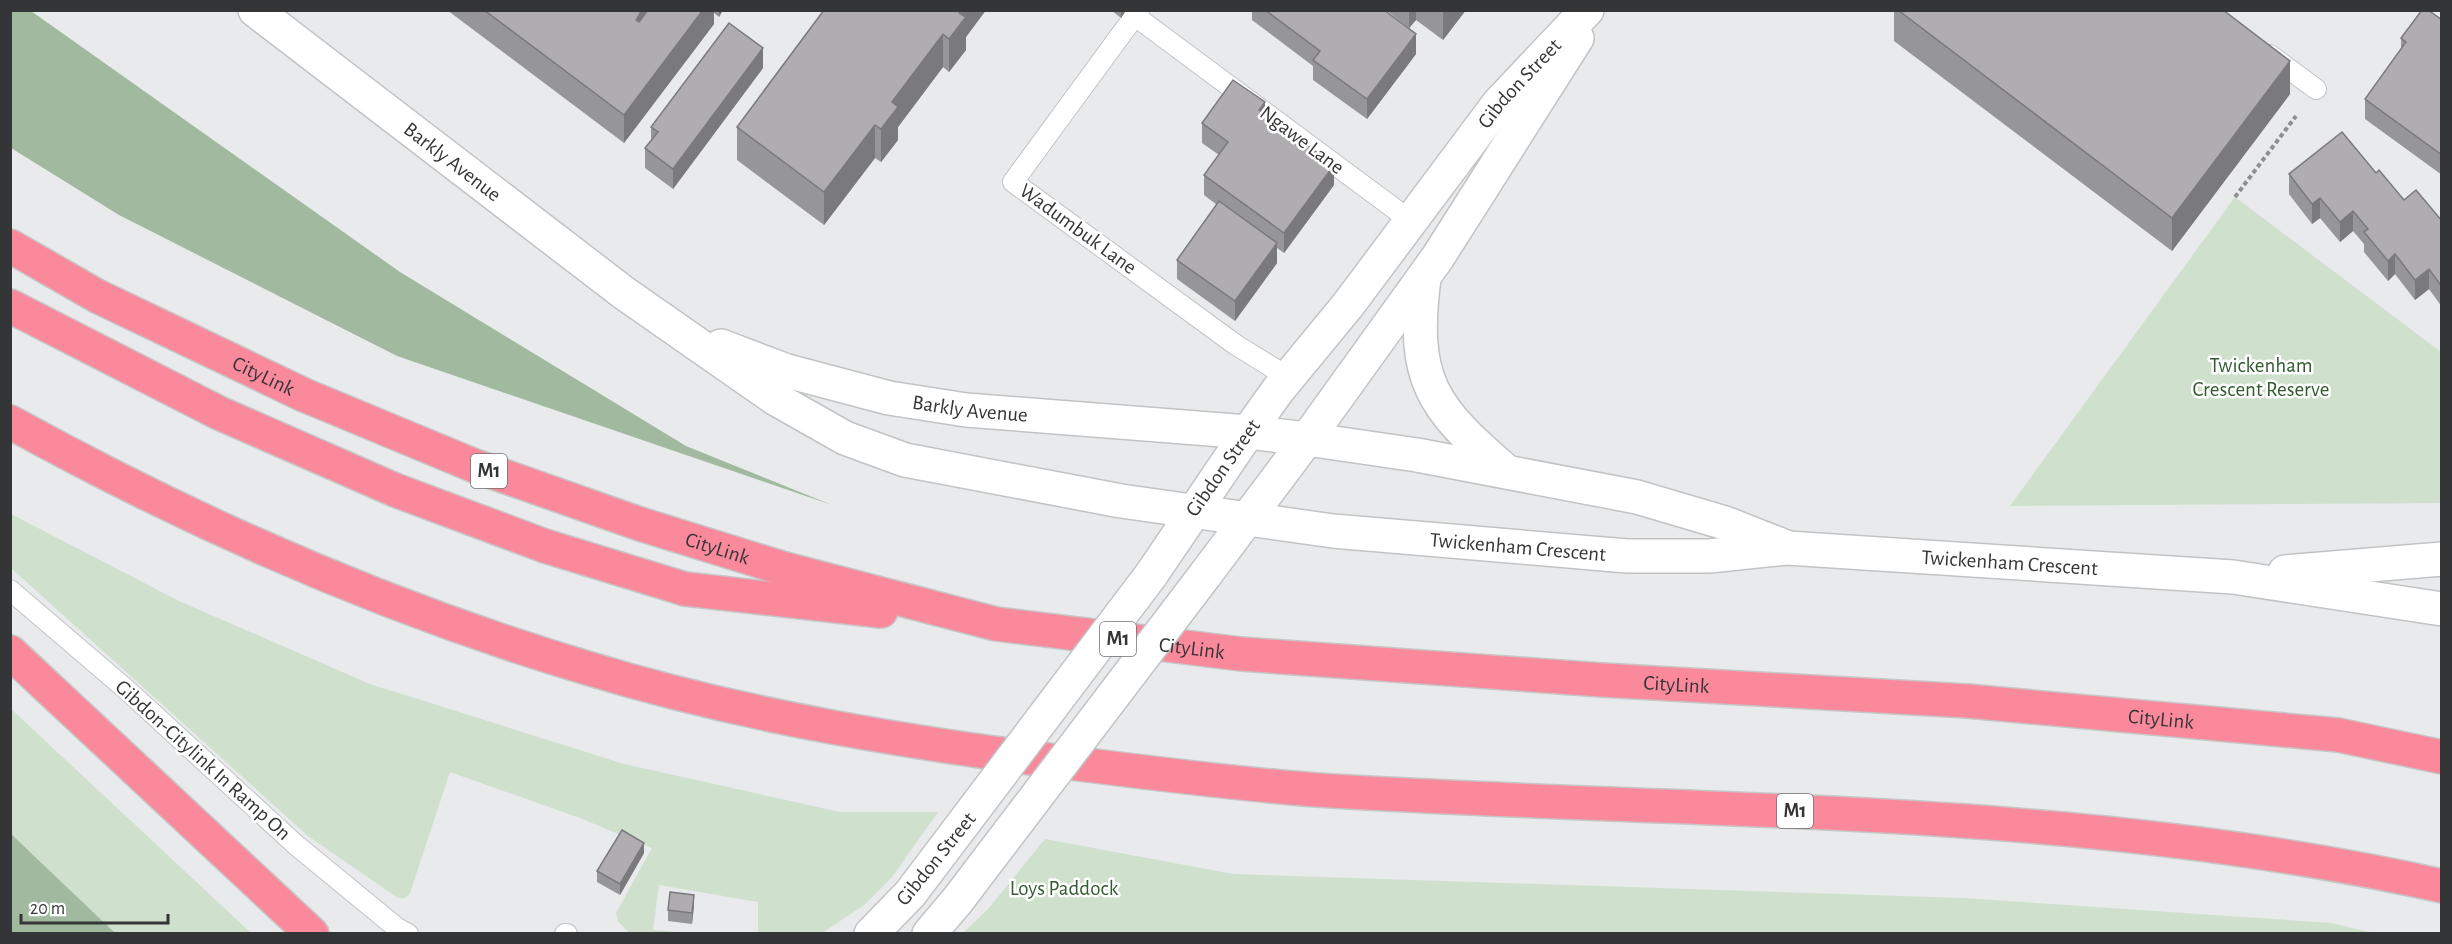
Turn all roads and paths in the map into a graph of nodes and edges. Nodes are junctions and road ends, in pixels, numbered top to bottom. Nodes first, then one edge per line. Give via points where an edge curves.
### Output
1 (1587, 10) edge
2 (1592, 10) edge
3 (264, 13) edge
4 (1137, 13) edge
5 (2254, 43) edge
6 (2316, 89) joint
7 (2235, 197) dead end
8 (1411, 221) junction
9 (10, 246) edge
10 (1424, 276) junction
11 (10, 306) edge
12 (649, 311) junction
13 (1288, 377) junction
14 (10, 422) edge
15 (1248, 432) junction
16 (1307, 439) junction
17 (1507, 472) junction
18 (1192, 512) junction
19 (1248, 519) junction
20 (1787, 548) junction
21 (2442, 558) edge
22 (2233, 577) junction
23 (10, 590) edge
24 (2442, 609) edge
25 (996, 624) junction
26 (10, 652) edge
27 (2442, 757) edge
28 (2442, 886) edge
29 (403, 931) edge
30 (312, 933) edge
31 (871, 933) edge
32 (929, 933) edge

1 - 8 main road, Gibdon Street via 1499,103
2 - 10 main road, Gibdon Street via 1554,77
3 - 12 main road, Barkly Avenue
4 - 8 lane, Ngawe Lane
4 - 13 lane, Wadumbuk Lane via 1013,182 1236,345
5 - 6 lane
6 - 7 path
8 - 13 main road, Gibdon Street
9 - 25 highway, CityLink / M1 via 97,297 304,395 476,466 640,524 785,568
10 - 16 main road, Gibdon Street
10 - 17 main road via 1420,343 1428,381 1446,413
11 - 25 highway, M1 via 219,413 395,490 545,546 685,589
12 - 15 main road, Barkly Avenue via 751,357 860,393 966,410
12 - 18 main road, Barkly Avenue via 776,399 875,451 944,468
13 - 15 main road, Gibdon Street
14 - 28 highway, M1 via 207,524 353,586 586,668 817,724 950,749 1313,789 1839,812 2148,837 2282,856
15 - 16 main road, Barkly Avenue
15 - 18 main road, Gibdon Street
16 - 17 main road, Twickenham Crescent
16 - 19 main road, Gibdon Street
17 - 20 main road, Twickenham Crescent via 1675,507
18 - 19 main road, Barkly Avenue
18 - 31 main road, Gibdon Street, bridge via 1151,575 910,894
19 - 20 main road, Twickenham Crescent via 1333,531 1627,556 1709,556
19 - 32 main road, Gibdon Street, bridge
20 - 22 main road, Twickenham Crescent
21 - 22 main road, Twickenham Crescent
22 - 24 main road, Twickenham Crescent
23 - 29 lane, Gibdon-Citylink In Ramp On via 296,845
25 - 27 highway, CityLink / M1 via 1241,654 1967,701 2338,735
26 - 30 highway

